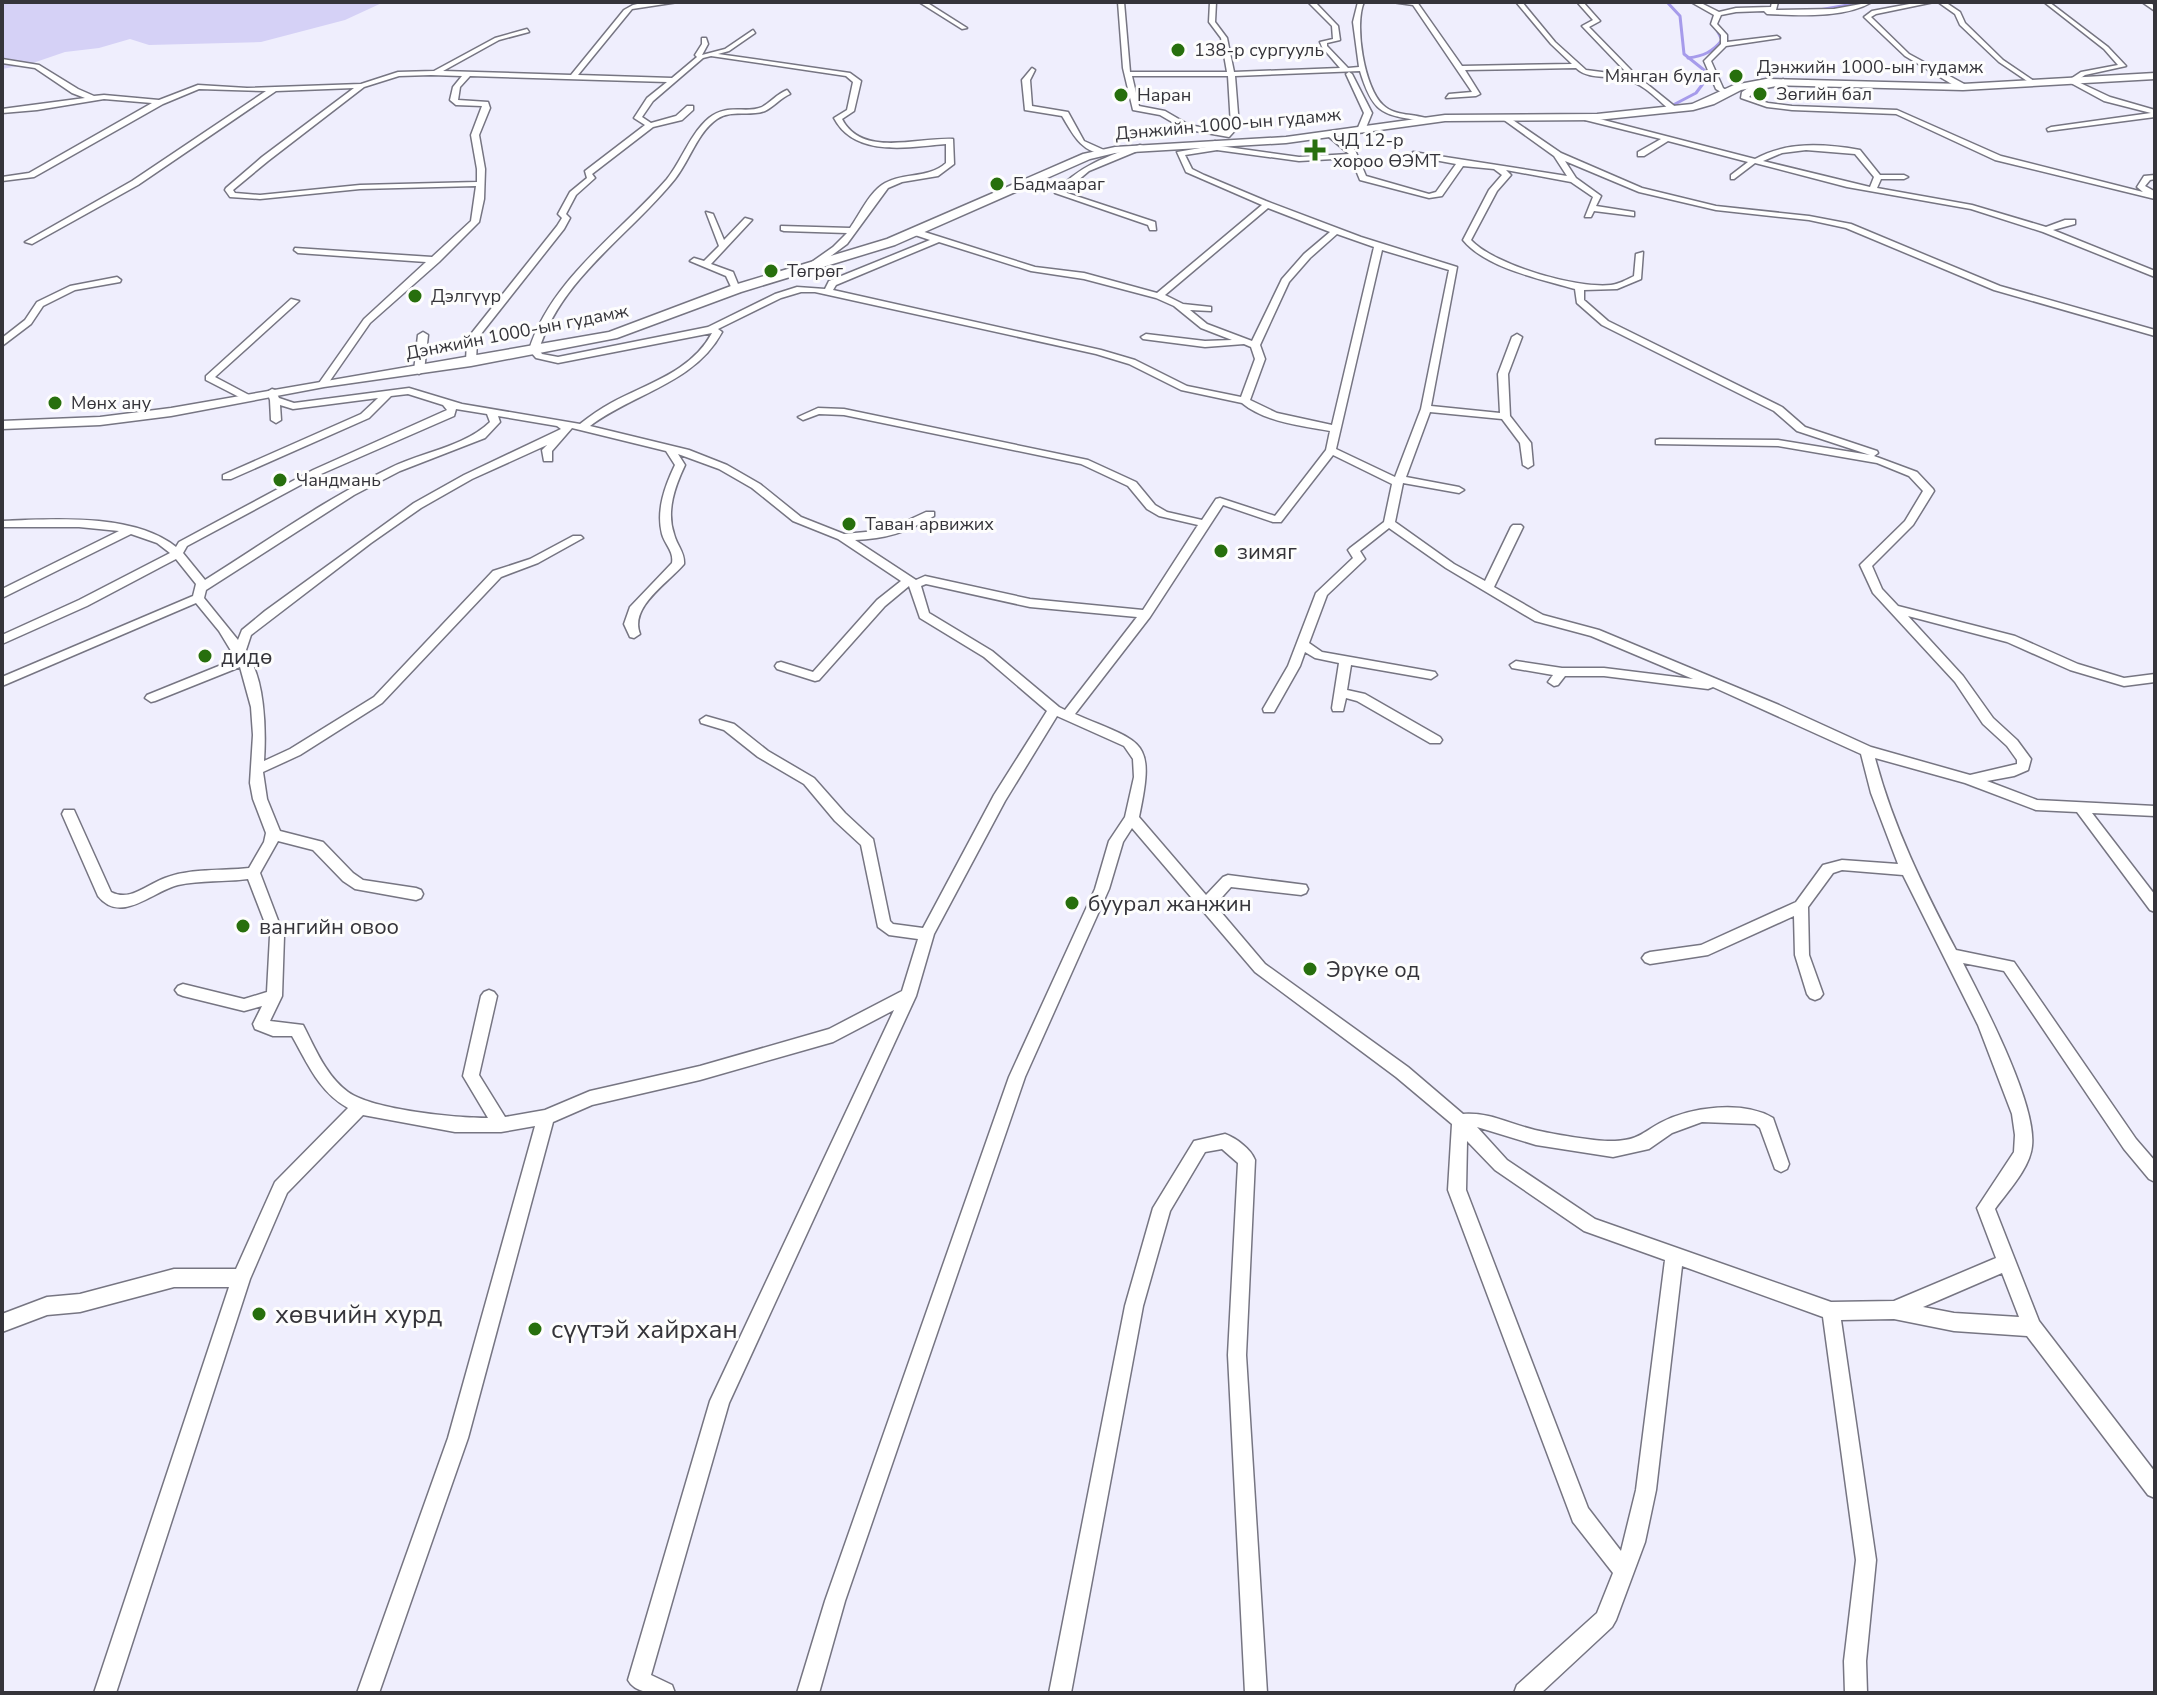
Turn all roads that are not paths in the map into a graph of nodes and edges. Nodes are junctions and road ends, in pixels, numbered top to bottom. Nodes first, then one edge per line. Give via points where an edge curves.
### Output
1 (675, 2) edge
2 (922, 2) edge
3 (1121, 2) edge
4 (1213, 2) edge
5 (1311, 2) edge
6 (1361, 2) edge
7 (1395, 2) edge
8 (1415, 2) edge
9 (1519, 2) edge
10 (1580, 2) edge
11 (1694, 2) edge
12 (1775, 2) edge
13 (1869, 2) edge
14 (1931, 2) edge
15 (1941, 2) edge
16 (2145, 2) edge
17 (2046, 3) edge
18 (1735, 6) edge
19 (2155, 9) edge
20 (1763, 11) junction
21 (1718, 14) junction
22 (964, 28) dead end
23 (527, 31) dead end
24 (753, 32) dead end
25 (1777, 38) dead end
26 (704, 39) dead end
27 (1724, 44) junction
28 (714, 56) junction
29 (701, 57) junction
30 (2, 61) edge
31 (1579, 66) junction
32 (1461, 68) junction
33 (1364, 69) junction
34 (1032, 70) dead end
35 (1348, 72) junction
36 (435, 73) junction
37 (1127, 74) junction
38 (1231, 74) junction
39 (467, 75) junction
40 (2155, 76) edge
41 (573, 77) junction
42 (1628, 77) junction
43 (670, 80) junction
44 (1783, 81) junction
45 (2071, 81) junction
46 (2035, 84) junction
47 (362, 86) junction
48 (1963, 87) junction
49 (274, 89) junction
50 (787, 92) dead end
51 (1726, 93) junction
52 (1449, 96) dead end
53 (92, 98) junction
54 (160, 102) junction
55 (690, 108) dead end
56 (1674, 109) junction
57 (2, 111) edge
58 (2155, 113) edge
59 (1507, 118) junction
60 (1588, 118) junction
61 (1427, 120) junction
62 (650, 125) junction
63 (1937, 129) junction
64 (2051, 129) dead end
65 (1361, 130) junction
66 (1332, 135) junction
67 (1663, 136) junction
68 (1221, 142) junction
69 (1143, 147) junction
70 (1101, 152) junction
71 (1416, 154) dead end
72 (1641, 154) dead end
73 (1558, 155) junction
74 (1353, 156) junction
75 (1998, 158) junction
76 (1979, 159) dead end
77 (1754, 160) junction
78 (1461, 163) junction
79 (1496, 167) junction
80 (2155, 170) edge
81 (1734, 177) dead end
82 (1878, 177) junction
83 (1904, 177) dead end
84 (2151, 178) edge
85 (2, 179) edge
86 (1573, 180) junction
87 (2061, 181) dead end
88 (480, 184) junction
89 (1872, 190) junction
90 (1660, 195) junction
91 (2155, 196) edge
92 (1266, 206) junction
93 (1703, 212) dead end
94 (1753, 212) junction
95 (709, 214) dead end
96 (1631, 214) dead end
97 (748, 220) dead end
98 (1781, 220) dead end
99 (2072, 222) dead end
100 (784, 228) dead end
101 (1153, 228) dead end
102 (1337, 230) junction
103 (2046, 230) junction
104 (852, 231) junction
105 (915, 232) junction
106 (1879, 238) junction
107 (939, 239) junction
108 (29, 242) dead end
109 (723, 246) junction
110 (1378, 248) junction
111 (298, 250) dead end
112 (1640, 254) dead end
113 (1901, 255) dead end
114 (436, 260) junction
115 (694, 261) dead end
116 (705, 265) junction
117 (809, 268) junction
118 (2155, 274) edge
119 (117, 280) dead end
120 (1579, 287) junction
121 (1997, 288) junction
122 (736, 289) junction
123 (828, 291) junction
124 (1159, 296) junction
125 (294, 301) dead end
126 (1177, 304) junction
127 (1208, 309) dead end
128 (2048, 310) dead end
129 (1605, 323) junction
130 (711, 329) junction
131 (2155, 333) edge
132 (423, 335) dead end
133 (1146, 337) dead end
134 (1517, 337) dead end
135 (1614, 341) dead end
136 (2, 343) edge
137 (1251, 343) junction
138 (534, 350) junction
139 (471, 362) junction
140 (419, 371) junction
141 (324, 383) junction
142 (391, 392) junction
143 (274, 396) junction
144 (246, 397) junction
145 (1245, 401) junction
146 (447, 403) junction
147 (1426, 409) junction
148 (491, 412) junction
149 (921, 414) dead end
150 (1505, 416) junction
151 (803, 417) dead end
152 (276, 420) dead end
153 (2, 425) edge
154 (582, 427) junction
155 (1336, 429) junction
156 (561, 430) junction
157 (941, 432) junction
158 (1660, 442) dead end
159 (1058, 447) dead end
160 (670, 448) junction
161 (1331, 450) junction
162 (548, 459) dead end
163 (1879, 460) junction
164 (1080, 462) junction
165 (1528, 465) dead end
166 (227, 477) dead end
167 (1399, 481) junction
168 (1459, 490) dead end
169 (930, 514) dead end
170 (1389, 523) junction
171 (2, 524) edge
172 (1207, 524) junction
173 (1517, 527) dead end
174 (130, 530) junction
175 (842, 537) junction
176 (577, 538) dead end
177 (178, 553) junction
178 (912, 583) junction
179 (1488, 587) junction
180 (200, 593) junction
181 (2, 594) edge
182 (1892, 608) junction
183 (1146, 614) junction
184 (634, 634) dead end
185 (2, 640) edge
186 (1301, 644) junction
187 (243, 656) junction
188 (1345, 661) junction
189 (1516, 665) dead end
190 (781, 666) dead end
191 (1431, 675) dead end
192 (2155, 678) edge
193 (2, 682) edge
194 (1724, 687) junction
195 (1341, 693) junction
196 (151, 698) dead end
197 (1338, 708) dead end
198 (1269, 709) dead end
199 (1060, 713) junction
200 (706, 720) dead end
201 (1435, 740) dead end
202 (1867, 751) junction
203 (258, 769) junction
204 (1969, 779) junction
205 (2081, 808) junction
206 (2155, 811) edge
207 (69, 814) dead end
208 (1132, 818) junction
209 (274, 835) junction
210 (1908, 870) junction
211 (253, 873) junction
212 (1301, 889) dead end
213 (416, 894) dead end
214 (1206, 905) junction
215 (1801, 906) junction
216 (2155, 906) edge
217 (927, 934) junction
218 (1952, 955) junction
219 (1650, 958) dead end
220 (183, 990) dead end
221 (1815, 994) dead end
222 (908, 995) junction
223 (274, 996) junction
224 (489, 996) dead end
225 (360, 1107) junction
226 (546, 1117) junction
227 (1460, 1121) junction
228 (501, 1125) junction
229 (1781, 1164) dead end
230 (2155, 1174) edge
231 (1675, 1255) junction
232 (2007, 1262) junction
233 (241, 1278) junction
234 (1894, 1310) junction
235 (1831, 1311) junction
236 (2, 1323) edge
237 (2032, 1327) junction
238 (2155, 1488) edge
239 (1624, 1570) junction
240 (105, 1693) edge
241 (368, 1693) edge
242 (664, 1693) edge
243 (808, 1693) edge
244 (1060, 1693) edge
245 (1256, 1693) edge
246 (1525, 1693) edge
247 (1856, 1693) edge

1 - 41 street via 630,8
2 - 22 street
3 - 37 street
4 - 38 street via 1212,22 1224,38
5 - 35 street via 1335,26 1337,40 1323,42 1324,46
6 - 33 street via 1354,34
7 - 8 street
8 - 32 street
9 - 31 street
10 - 42 street via 1597,21 1585,26 1629,71
11 - 21 street
12 - 20 street via 1774,9
13 - 20 street via 1818,12
14 - 48 street via 1867,17 1907,55
15 - 46 street via 1958,13 1962,24 2001,61
16 - 19 street
17 - 45 street via 2123,66 2083,73
18 - 20 street
18 - 21 street
21 - 27 street via 1714,24 1724,35
23 - 36 street via 497,39
24 - 28 street
25 - 27 street
26 - 29 street
27 - 51 street via 1707,61
28 - 29 street
28 - 104 street via 848,74 857,81 856,91 850,111 838,118 859,140 950,141 952,155 945,170 883,187
29 - 43 street
30 - 53 street via 37,66
31 - 32 street
31 - 42 street via 1584,72
32 - 52 street via 1476,94
33 - 35 street
33 - 61 street via 1378,106
34 - 70 street via 1026,80 1028,108 1065,114 1081,142
35 - 38 street
35 - 65 street via 1368,113
36 - 39 street
36 - 47 street via 398,74
37 - 38 street
37 - 68 street via 1136,108 1162,113
38 - 68 street via 1235,126
39 - 41 street
39 - 88 street via 454,100 485,104 475,135
40 - 45 main road, Дэнжийн 1000-ын гудамж
41 - 43 street
42 - 56 street
43 - 62 street via 638,118
44 - 48 main road, Дэнжийн 1000-ын гудамж
44 - 51 main road, Дэнжийн 1000-ын гудамж via 1749,84
44 - 63 street via 1754,88 1745,98 1792,108 1897,112
45 - 46 main road, Дэнжийн 1000-ын гудамж
45 - 58 street via 2107,99
46 - 48 main road, Дэнжийн 1000-ын гудамж
47 - 49 street
47 - 88 street via 229,190 233,195
49 - 54 street via 198,87
49 - 108 street via 135,183
50 - 138 street via 763,109 730,109 709,122 672,178 555,301
51 - 56 main road, Дэнжийн 1000-ын гудамж
53 - 54 street
53 - 57 street
54 - 85 street via 31,175
55 - 62 street via 679,118
56 - 60 main road, Дэнжийн 1000-ын гудамж
58 - 64 street
59 - 60 main road, Дэнжийн 1000-ын гудамж
59 - 61 main road, Дэнжийн 1000-ын гудамж
59 - 73 street
60 - 67 street
61 - 65 main road, Дэнжийн 1000-ын гудамж
62 - 139 street via 588,173 591,178 562,214 566,218 561,227 472,339
63 - 75 street
63 - 76 street via 1939,136
65 - 66 main road, Дэнжийн 1000-ын гудамж
66 - 68 main road, Дэнжийн 1000-ын гудамж
66 - 74 street
67 - 72 street via 1665,140
67 - 77 street
68 - 69 main road, Дэнжийн 1000-ын гудамж
68 - 74 street via 1311,160
68 - 92 street via 1180,154 1189,170
69 - 70 main road, Дэнжийн 1000-ын гудамж
69 - 101 street via 1097,162 1059,193
70 - 105 main road, Дэнжийн 1000-ын гудамж
71 - 78 street
73 - 86 street
73 - 90 street
74 - 78 street via 1363,178 1429,196 1439,194
75 - 87 street
75 - 91 street
77 - 81 street
77 - 82 street via 1785,150 1857,152
77 - 89 street
78 - 79 street
79 - 86 street
79 - 120 street via 1507,175 1482,209 1469,245
80 - 84 street
82 - 83 street
82 - 89 street
84 - 91 street via 2141,187
86 - 96 street via 1597,196 1590,212
88 - 114 street via 475,222
89 - 103 street via 1972,207
90 - 93 street
90 - 94 street
92 - 102 street
92 - 124 street
94 - 98 street
94 - 106 street via 1835,223
95 - 109 street
97 - 109 street
99 - 103 street
100 - 104 street
102 - 110 street
102 - 137 street via 1285,281
103 - 118 street
104 - 117 street
105 - 107 street
105 - 117 main road, Дэнжийн 1000-ын гудамж
106 - 113 street
106 - 121 street
107 - 123 street via 832,283
107 - 124 street via 1034,269
109 - 116 street
110 - 147 street via 1454,269
110 - 155 street
111 - 114 street
112 - 120 street via 1638,277 1628,285
114 - 141 street via 367,321
115 - 116 street
116 - 122 street via 730,274
117 - 122 main road, Дэнжийн 1000-ын гудамж
119 - 136 street via 73,288 40,304
120 - 129 street via 1580,301
121 - 128 street
121 - 131 street
122 - 138 main road, Дэнжийн 1000-ын гудамж via 629,330
123 - 130 street via 800,289
123 - 145 street via 1098,352 1184,388
124 - 126 street
125 - 144 street via 209,378
126 - 127 street
126 - 137 street via 1204,326
129 - 135 street
129 - 163 street via 1778,409 1801,429 1866,449
130 - 138 street via 558,360 545,359
130 - 154 street via 717,332 713,341 693,362
132 - 140 street
133 - 137 street
134 - 150 street via 1503,374
137 - 145 street via 1260,359
138 - 139 main road, Дэнжийн 1000-ын гудамж
139 - 140 main road, Дэнжийн 1000-ын гудамж
140 - 141 main road, Дэнжийн 1000-ын гудамж
141 - 143 main road, Дэнжийн 1000-ын гудамж
142 - 143 street via 293,406
142 - 146 street via 409,391
142 - 166 street via 365,416
143 - 144 main road, Дэнжийн 1000-ын гудамж
143 - 152 street
144 - 153 main road, Дэнжийн 1000-ын гудамж via 100,421
145 - 155 street via 1266,412
146 - 148 street
146 - 177 street via 450,414 277,492 183,544
147 - 150 street
147 - 167 street
148 - 156 street
148 - 180 street via 495,422 481,436 350,493
149 - 157 street
150 - 165 street via 1530,447
151 - 157 street via 818,411 844,412
154 - 156 street
154 - 160 street
155 - 161 street
156 - 162 street via 547,450
156 - 187 street via 432,495 246,633
157 - 164 street
158 - 163 street via 1778,443
159 - 164 street
160 - 175 street via 723,467 797,519
160 - 184 street via 680,465 666,491 666,524 678,564 634,610
161 - 167 street
161 - 172 street via 1277,520 1220,501
163 - 182 street via 1913,474 1929,491 1909,523 1866,565
164 - 172 street via 1132,484 1163,514
167 - 168 street
167 - 170 street
169 - 175 street via 902,531
170 - 179 street
170 - 186 street via 1354,550 1359,559 1322,593
171 - 174 street
172 - 183 street
173 - 179 street
174 - 177 street via 154,537
174 - 181 street
175 - 178 street
176 - 203 street via 497,574 378,700
177 - 180 street
177 - 185 street
178 - 183 street via 925,580 1030,603
178 - 190 street via 881,603 815,677
178 - 199 street via 924,615 988,654
179 - 194 street via 1539,618 1595,633
180 - 187 street
180 - 193 street
182 - 192 street via 2011,639 2124,682
182 - 204 street via 2024,759 2023,767 2014,771
183 - 199 street
186 - 188 street
186 - 198 street
187 - 196 street
187 - 203 street via 257,701
188 - 191 street
188 - 195 street
189 - 194 street via 1558,677 1604,672
194 - 202 street
195 - 197 street
195 - 201 street via 1361,697
199 - 208 street via 1129,743 1140,758
199 - 217 street via 999,799
200 - 217 street via 729,727 809,781 868,843 883,923 889,929
202 - 204 street
202 - 210 street via 1874,786
203 - 209 street via 258,789
204 - 205 street via 2036,805
205 - 206 street
205 - 216 street
207 - 211 street via 105,896 116,902 142,898 175,881
208 - 214 street
208 - 243 street via 1116,841 1102,889 1017,1077
209 - 211 street
209 - 213 street via 318,846 360,885
210 - 215 street via 1842,865 1828,869
210 - 218 street
211 - 223 street via 277,936
212 - 214 street via 1228,881
214 - 227 street via 1260,968
215 - 219 street via 1703,951
215 - 221 street via 1802,955
217 - 222 street
218 - 230 street via 2009,966
218 - 232 street via 1986,1019 2021,1113 2024,1150 1986,1208
220 - 223 street via 244,1005
222 - 226 street via 833,1035 590,1098
222 - 242 street via 720,1401 639,1680
223 - 225 street via 261,1024 297,1030 325,1080
224 - 228 street via 471,1076
225 - 228 street via 455,1125
225 - 233 street via 281,1188
226 - 228 street
226 - 241 street via 458,1438
227 - 229 street via 1479,1120 1536,1138 1613,1149 1643,1144 1666,1128 1702,1115 1757,1117 1767,1123
227 - 231 street via 1501,1165 1590,1225
227 - 239 street via 1457,1190 1580,1515
231 - 235 street
231 - 239 street via 1646,1490
232 - 234 street
232 - 237 street
233 - 236 street via 174,1278 80,1303 47,1306
233 - 240 street
234 - 235 street
234 - 237 street via 1954,1322
235 - 247 street via 1866,1560
237 - 238 street
239 - 246 street via 1605,1620
244 - 245 street via 1134,1306 1162,1208 1200,1146 1225,1141 1247,1160 1237,1355

